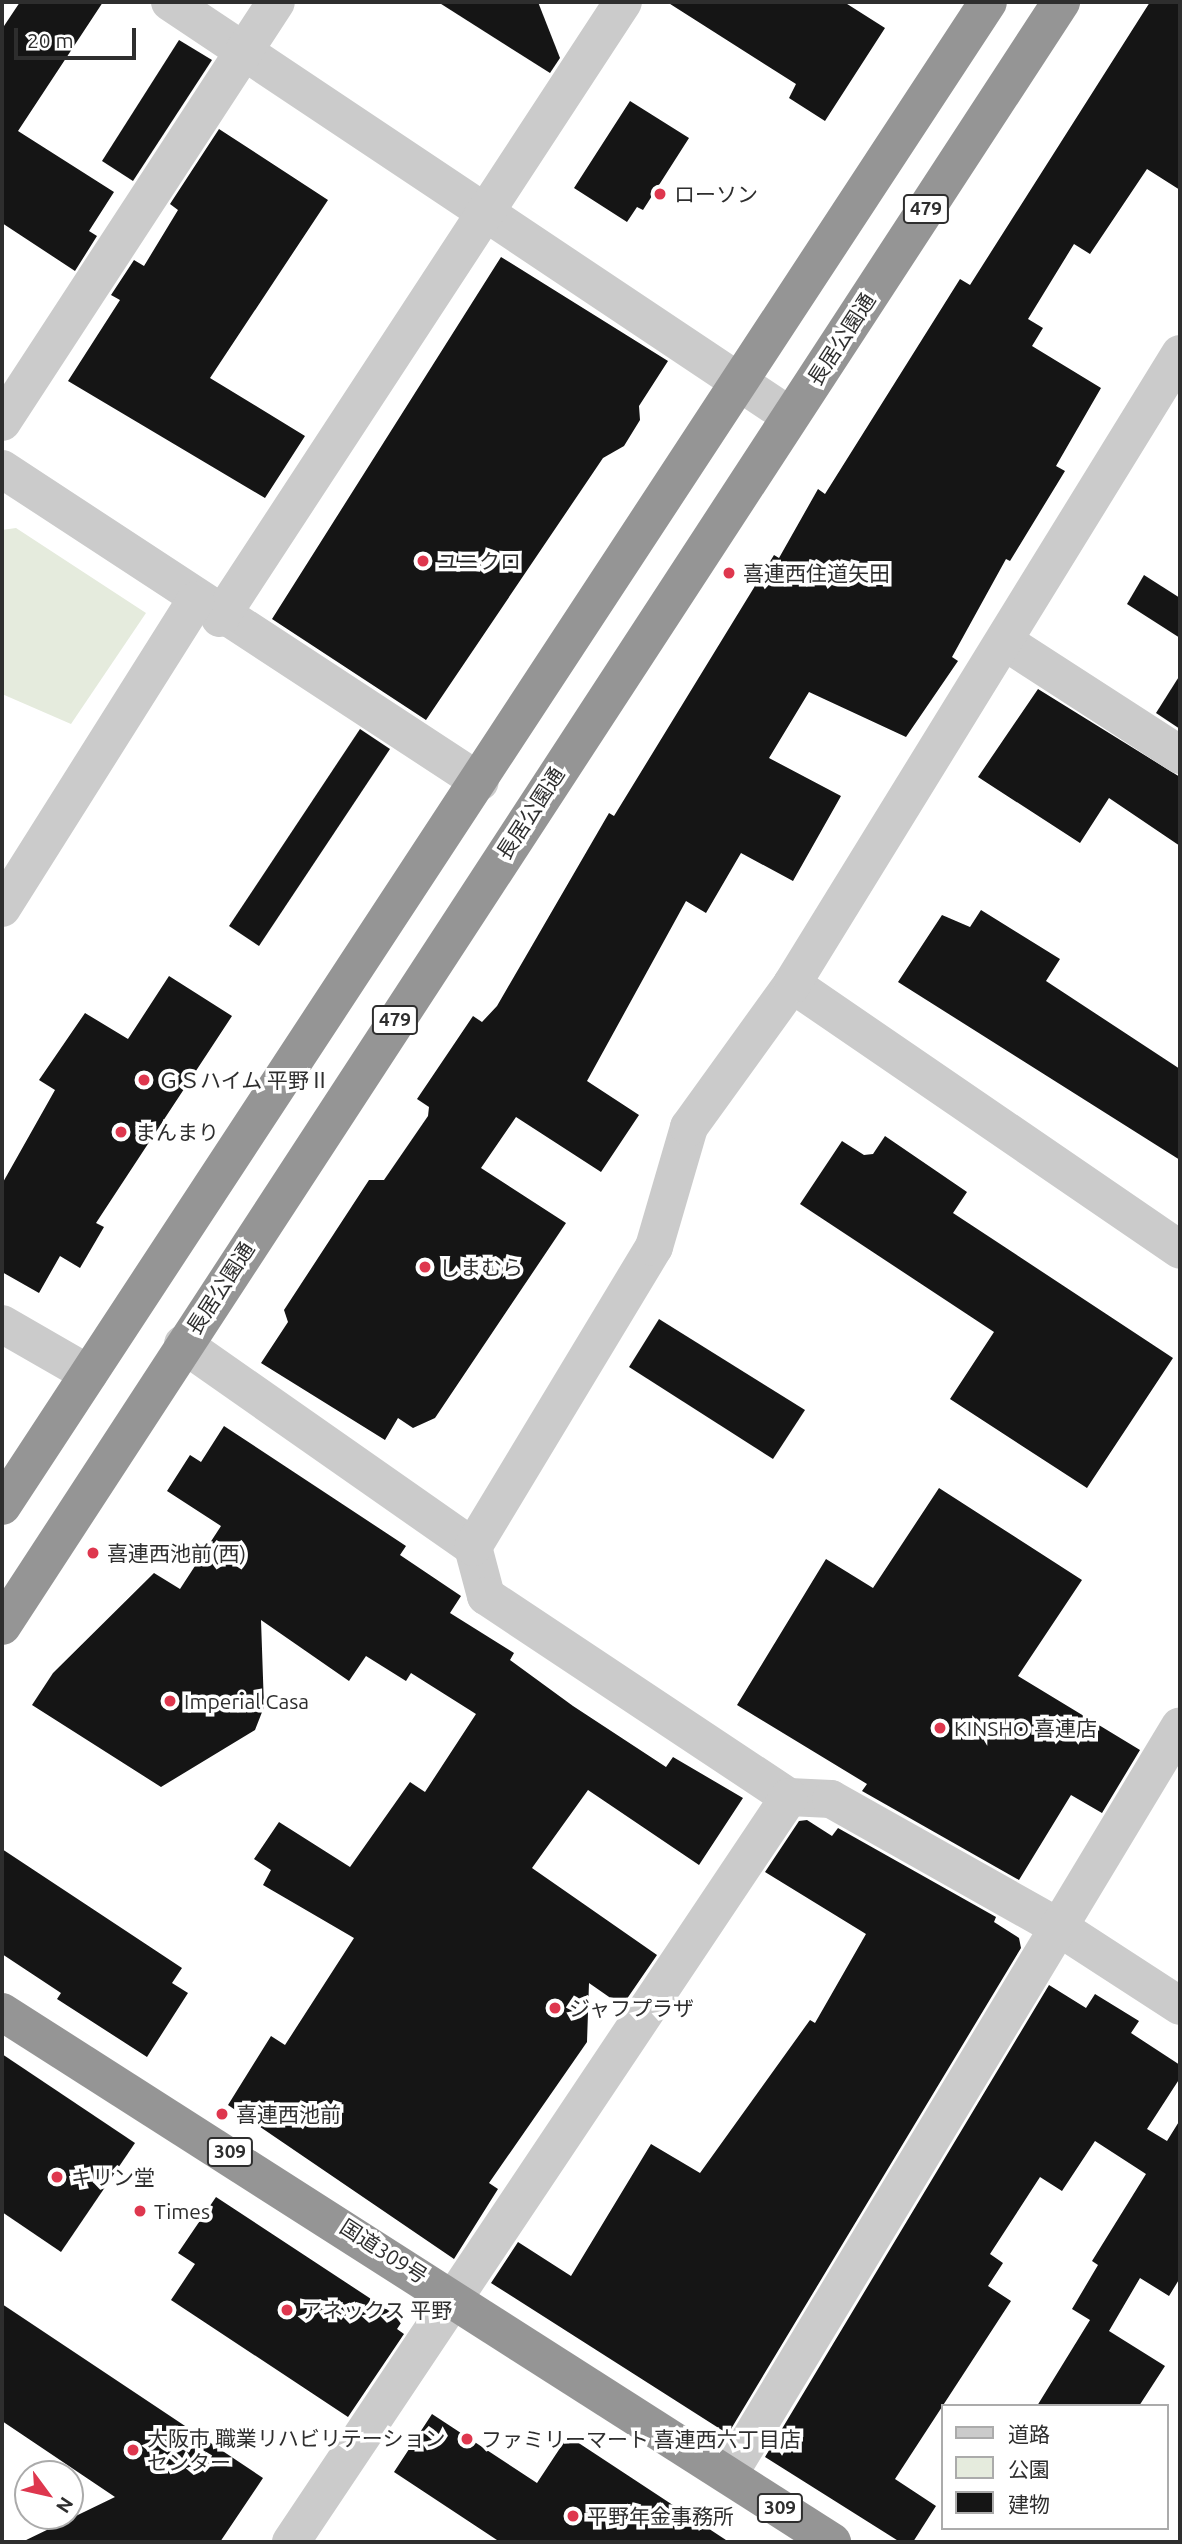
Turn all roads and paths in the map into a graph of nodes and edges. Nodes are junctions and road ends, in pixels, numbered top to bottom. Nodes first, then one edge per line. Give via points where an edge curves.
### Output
1 (170, 2) edge
2 (276, 2) edge
3 (623, 2) edge
4 (988, 2) edge
5 (1061, 2) edge
6 (243, 51) junction
7 (484, 211) junction
8 (1180, 354) edge
9 (740, 384) junction
10 (790, 416) junction
11 (2, 422) edge
12 (2, 469) edge
13 (208, 609) junction
14 (1004, 640) junction
15 (1180, 755) edge
16 (480, 782) junction
17 (2, 908) edge
18 (792, 984) junction
19 (1180, 1250) edge
20 (2, 1324) edge
21 (183, 1344) junction
22 (89, 1374) junction
23 (2, 1506) edge
24 (473, 1547) junction
25 (2, 1626) edge
26 (1180, 1726) edge
27 (789, 1797) junction
28 (1060, 1928) junction
29 (1180, 2006) edge
30 (2, 2012) edge
31 (456, 2297) junction
32 (729, 2474) junction
33 (291, 2542) edge
34 (832, 2542) edge

1 - 6 street
2 - 6 street
3 - 7 street
4 - 9 highway
5 - 10 highway, 長居公園通 / 479
6 - 7 street
6 - 11 street
7 - 9 street
7 - 13 street
8 - 14 street
9 - 10 street
9 - 16 highway
10 - 21 highway, 長居公園通 / 479
12 - 13 street
13 - 16 street
13 - 17 street
14 - 15 street
14 - 18 street
16 - 22 highway
18 - 19 street
18 - 24 street via 689,1128 654,1247
20 - 22 street
21 - 24 street
21 - 25 highway, 長居公園通 / 479
22 - 23 highway
24 - 27 street via 486,1595
26 - 28 street
27 - 28 street via 831,1799
27 - 31 street
28 - 29 street
28 - 32 street
30 - 31 highway, 国道309号 / 309
31 - 32 highway, 国道309号 / 309
31 - 33 street
32 - 34 highway, 国道309号 / 309

